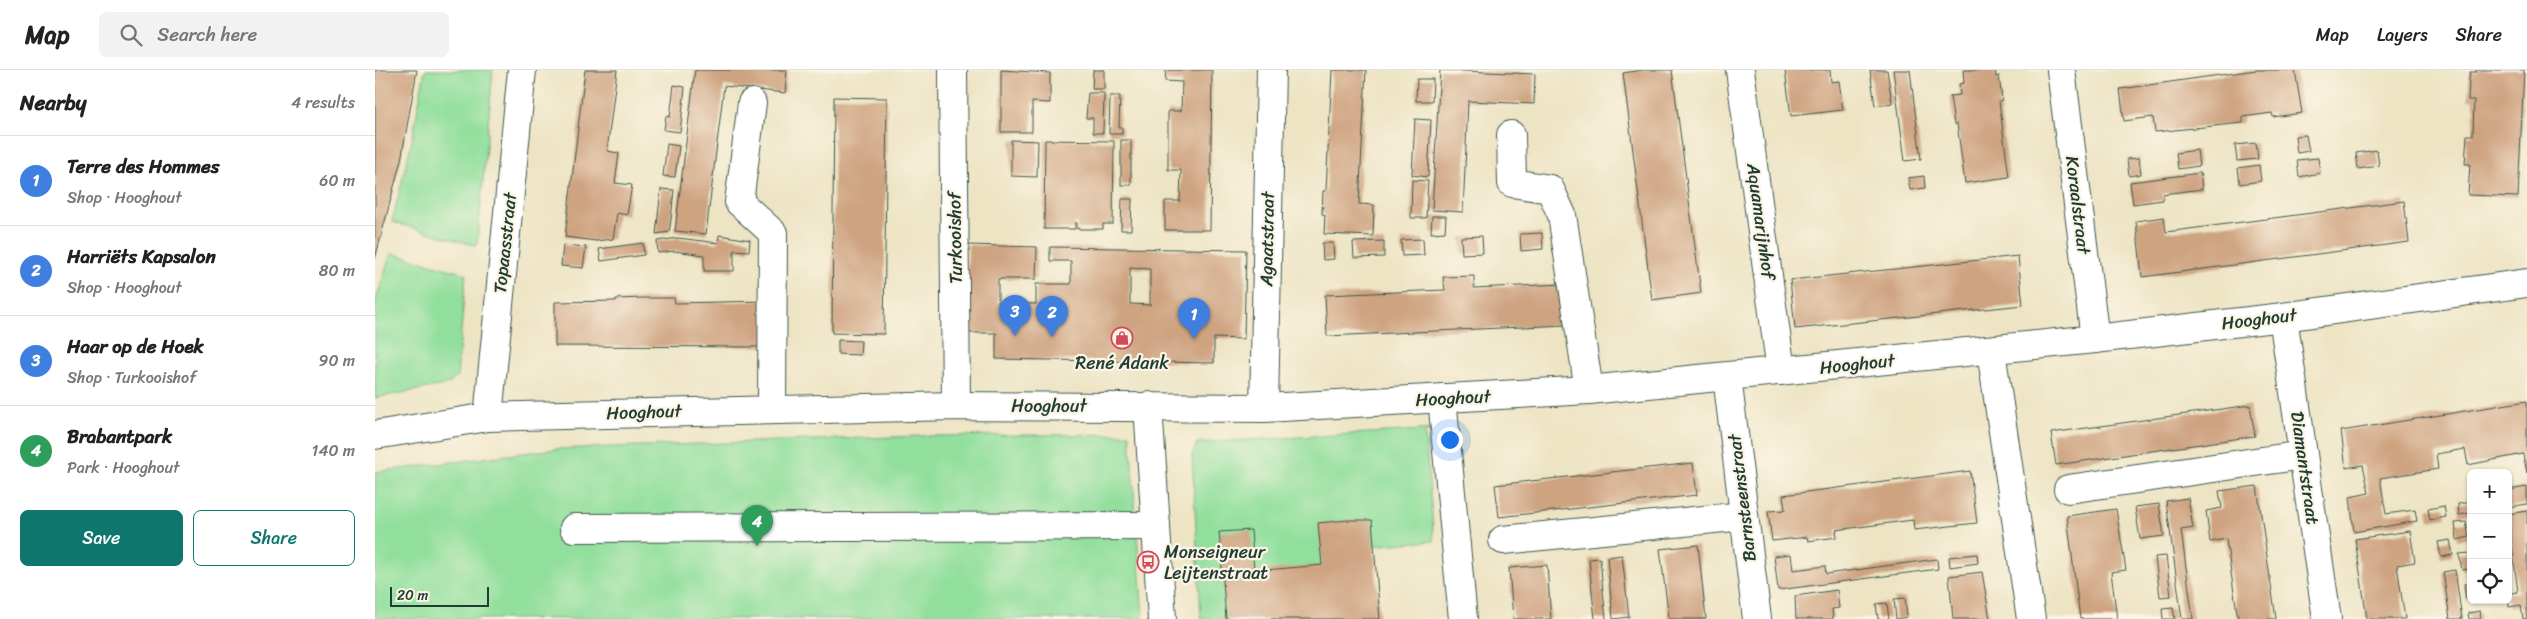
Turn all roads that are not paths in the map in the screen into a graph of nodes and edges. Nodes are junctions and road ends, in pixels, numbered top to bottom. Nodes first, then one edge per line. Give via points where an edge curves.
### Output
1 (522, 70) edge
2 (952, 70) edge
3 (1271, 70) edge
4 (1741, 70) edge
5 (2061, 70) edge
6 (752, 103) dead end
7 (1511, 135) dead end
8 (2527, 283) edge
9 (2283, 317) junction
10 (2095, 339) junction
11 (1991, 351) junction
12 (1781, 371) junction
13 (1727, 377) junction
14 (1589, 390) junction
15 (1443, 398) junction
16 (956, 406) junction
17 (1148, 406) junction
18 (1264, 408) junction
19 (772, 409) junction
20 (488, 417) junction
21 (375, 435) edge
22 (2303, 454) junction
23 (2068, 489) dead end
24 (1744, 516) junction
25 (1156, 526) junction
26 (574, 528) dead end
27 (1503, 540) dead end
28 (1162, 619) edge
29 (1463, 619) edge
30 (1757, 619) edge
31 (2031, 619) edge
32 (2327, 619) edge

1 - 20 street, Topaasstraat
2 - 16 street, Turkooishof
3 - 18 street, Agaatstraat
4 - 12 street, Aquamarijnhof
5 - 10 street, Koraalstraat
6 - 19 street via 739,202 773,233
7 - 14 street via 1512,183 1550,189 1562,215
8 - 9 street, Hooghout
9 - 10 street, Hooghout
9 - 22 street, Diamantstraat
10 - 11 street, Hooghout
11 - 12 street, Hooghout
11 - 31 street
12 - 13 street, Hooghout
13 - 14 street, Hooghout
13 - 24 street, Barnsteenstraat
14 - 15 street, Hooghout
15 - 18 street, Hooghout
15 - 29 street
16 - 17 street, Hooghout
16 - 19 street, Hooghout
17 - 18 street, Hooghout
17 - 25 street
19 - 20 street, Hooghout
20 - 21 street, Hooghout
22 - 23 street
22 - 32 street, Diamantstraat
24 - 27 street
24 - 30 street, Barnsteenstraat
25 - 26 street
25 - 28 street

